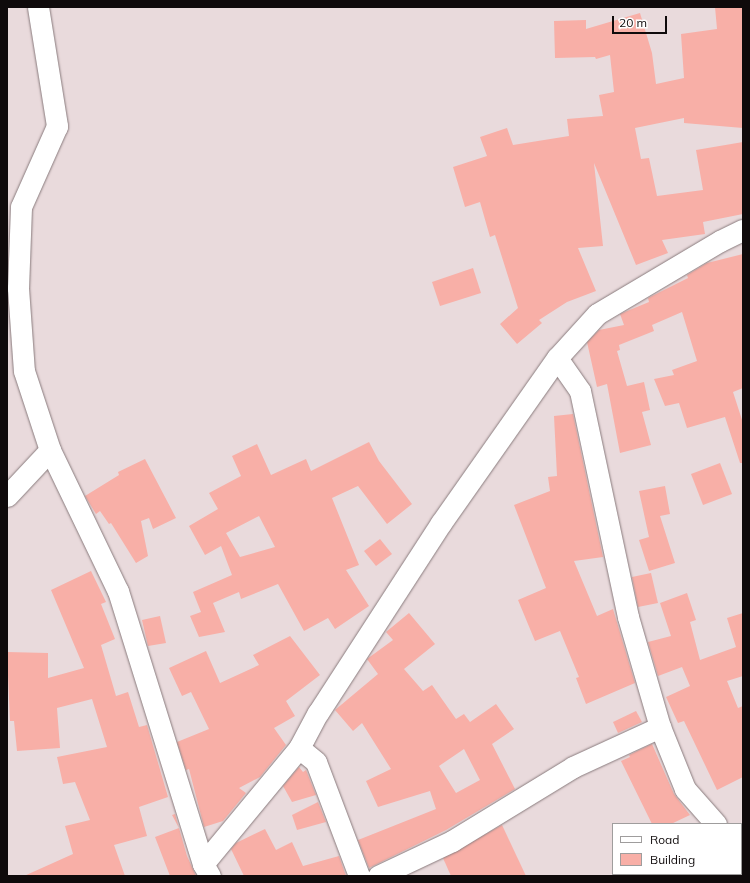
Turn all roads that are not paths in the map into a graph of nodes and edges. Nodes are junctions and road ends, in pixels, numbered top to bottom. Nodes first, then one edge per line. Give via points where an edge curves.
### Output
1 (38, 7) edge
2 (743, 230) edge
3 (557, 358) junction
4 (50, 450) junction
5 (7, 496) edge
6 (660, 727) junction
7 (300, 748) junction
8 (715, 823) edge
9 (207, 870) edge
10 (359, 876) edge
11 (378, 876) edge

1 - 4 street via 57,126 21,207 18,288 24,371
2 - 3 street via 597,314
3 - 6 street via 580,391 628,617
3 - 7 street via 437,529 318,712
4 - 5 street
4 - 9 street via 118,591
6 - 8 street via 685,788
6 - 11 street via 573,767 452,841
7 - 9 street
7 - 10 street via 316,762

